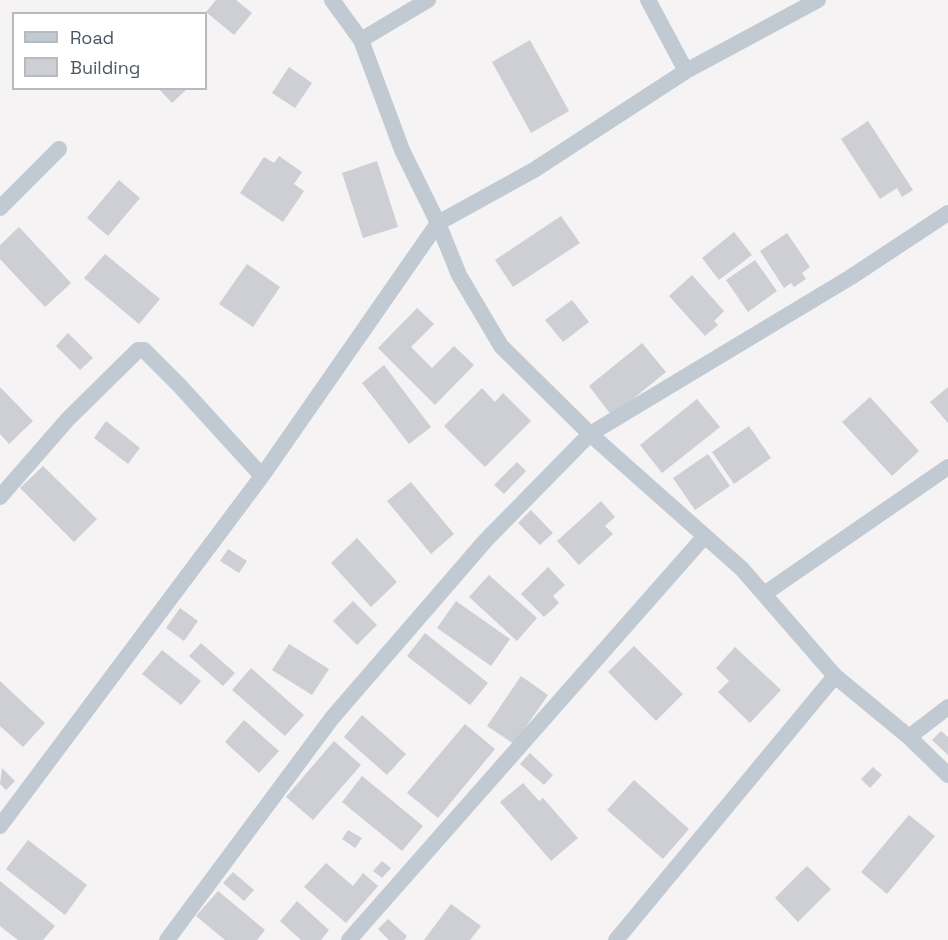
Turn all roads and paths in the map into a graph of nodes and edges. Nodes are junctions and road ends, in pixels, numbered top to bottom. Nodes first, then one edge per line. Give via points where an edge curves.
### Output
1 (332, 0) edge
2 (428, 0) edge
3 (648, 0) edge
4 (818, 0) edge
5 (361, 40) junction
6 (686, 71) junction
7 (59, 148) dead end
8 (0, 208) edge
9 (948, 213) edge
10 (438, 223) junction
11 (590, 434) junction
12 (948, 467) edge
13 (262, 476) junction
14 (0, 497) edge
15 (704, 537) junction
16 (764, 594) junction
17 (835, 676) junction
18 (948, 707) edge
19 (909, 737) junction
20 (948, 775) edge
21 (0, 826) edge
22 (167, 940) edge
23 (349, 940) edge
24 (616, 940) edge

1 - 5 street
2 - 5 street
3 - 6 street
4 - 6 street
5 - 10 street via 402,150
6 - 10 street via 534,170
7 - 8 street
9 - 11 street via 841,283
10 - 11 street via 459,275 501,346
10 - 13 street
11 - 15 street
11 - 22 street via 486,540 332,718
12 - 16 street
13 - 14 street via 179,385 144,350 138,350 68,419
13 - 21 street
15 - 16 street
15 - 23 street
16 - 17 street
17 - 19 street
17 - 24 street
18 - 19 street
19 - 20 street

